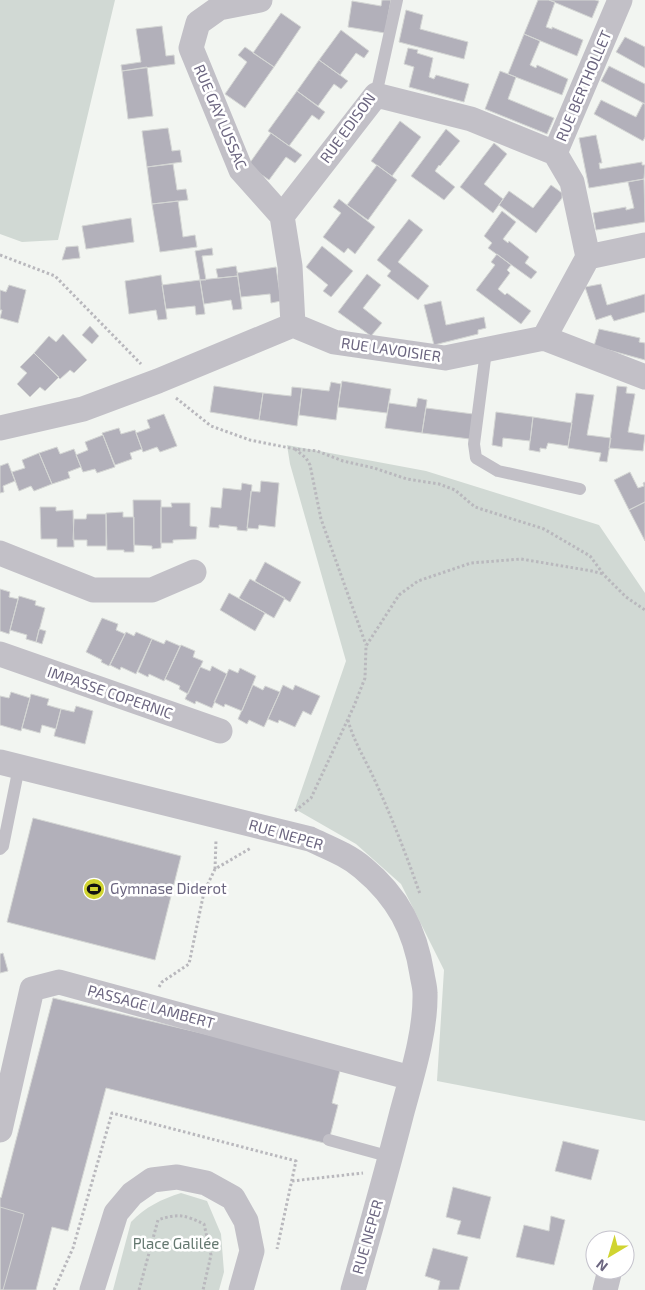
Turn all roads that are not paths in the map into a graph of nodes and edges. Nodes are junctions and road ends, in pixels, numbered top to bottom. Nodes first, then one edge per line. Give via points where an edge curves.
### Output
1 (260, 0) edge
2 (397, 0) edge
3 (620, 0) edge
4 (376, 95) junction
5 (555, 153) junction
6 (282, 216) junction
7 (645, 245) edge
8 (588, 257) junction
9 (294, 325) junction
10 (544, 338) junction
11 (486, 351) junction
12 (645, 377) edge
13 (2, 421) edge
14 (580, 488) dead end
15 (0, 553) edge
16 (194, 572) dead end
17 (0, 654) edge
18 (220, 731) dead end
19 (9, 765) edge
20 (0, 849) edge
21 (411, 1078) junction
22 (0, 1130) edge
23 (329, 1140) dead end
24 (391, 1157) junction
25 (92, 1290) edge
26 (241, 1290) edge
27 (352, 1290) edge

1 - 6 street, RUE GAY LUSSAC via 219,8 198,23 191,48 241,170
2 - 4 lane, RUE EDISON
3 - 5 street, RUE BERTHOLLET
4 - 5 street via 471,119
4 - 6 street, RUE EDISON
5 - 8 street, RUE BERTHOLLET via 572,182
6 - 9 street
7 - 8 street
8 - 10 street
9 - 11 street, RUE LAVOISIER via 334,342 445,358
9 - 13 street via 82,409
10 - 11 street, RUE LAVOISIER
10 - 12 street
11 - 14 lane via 474,444 476,458 498,471
15 - 16 street via 92,590 152,590
17 - 18 street, IMPASSE COPERNIC
19 - 20 lane via 3,846
19 - 21 street, RUE NEPER via 285,822 310,840 340,853 362,868 398,907 412,930 420,957 425,993 422,1031
21 - 22 street, PASSAGE LAMBERT via 59,982 32,989
21 - 24 street, RUE NEPER
23 - 24 lane
24 - 27 street, RUE NEPER
25 - 26 street via 116,1213 132,1194 152,1180 177,1177 206,1183 233,1198 246,1221 252,1251

